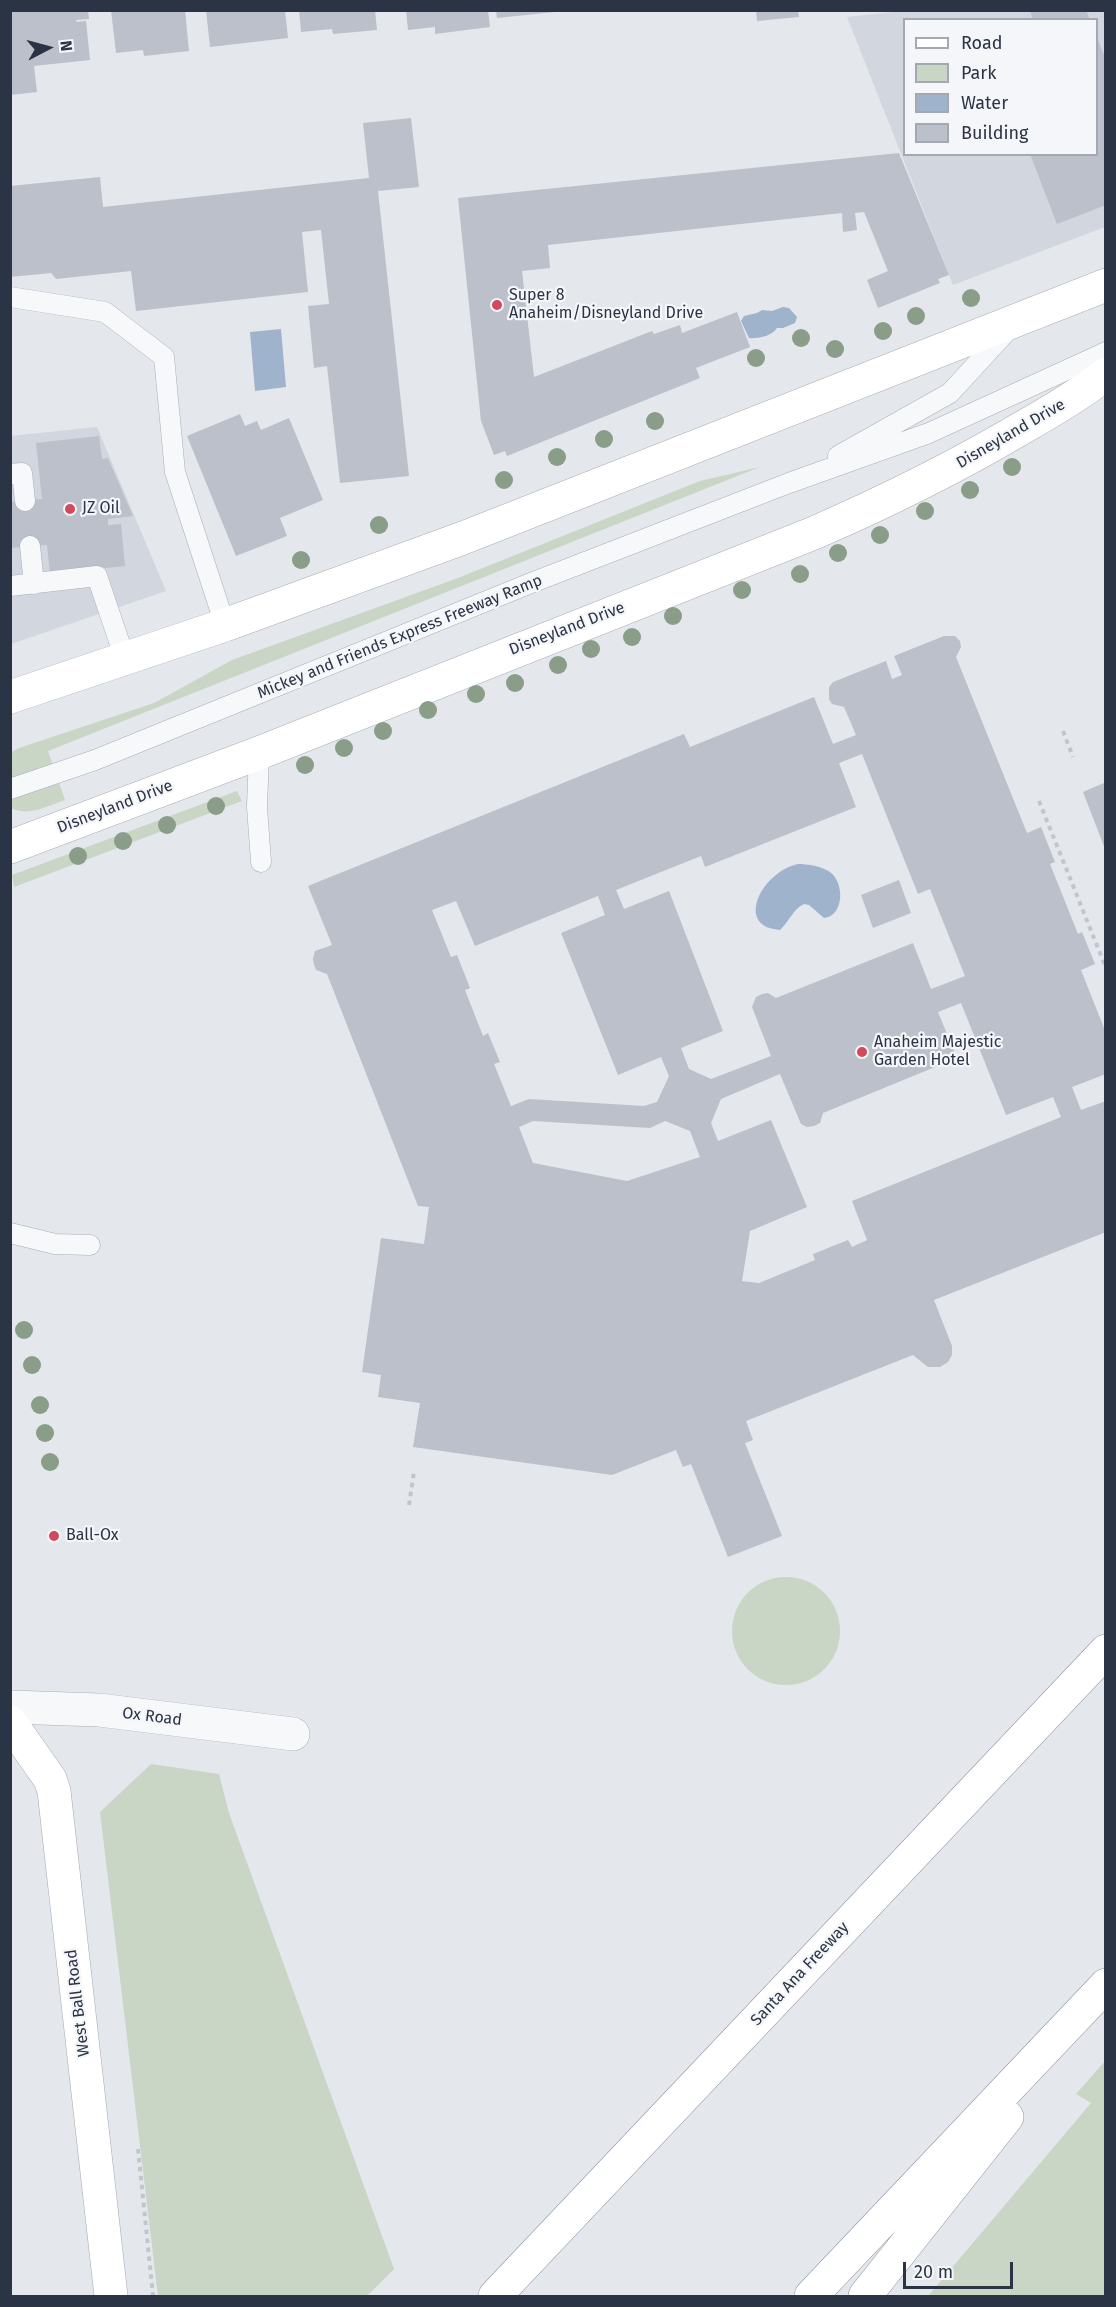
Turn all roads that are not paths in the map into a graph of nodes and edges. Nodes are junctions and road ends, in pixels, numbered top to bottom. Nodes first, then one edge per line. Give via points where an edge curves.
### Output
1 (1106, 285) edge
2 (10, 297) edge
3 (1018, 318) junction
4 (1106, 352) edge
5 (1106, 374) edge
6 (10, 474) edge
7 (789, 483) junction
8 (25, 501) dead end
9 (30, 546) dead end
10 (34, 584) junction
11 (10, 586) edge
12 (225, 626) junction
13 (125, 659) junction
14 (10, 697) edge
15 (260, 753) junction
16 (10, 789) edge
17 (10, 847) edge
18 (261, 862) dead end
19 (10, 1233) edge
20 (90, 1245) dead end
21 (1106, 1651) edge
22 (10, 1707) edge
23 (10, 1722) edge
24 (293, 1734) dead end
25 (1106, 1985) edge
26 (1106, 1993) edge
27 (111, 2296) edge
28 (495, 2296) edge
29 (811, 2296) edge
30 (865, 2296) edge

1 - 3 main road
2 - 12 lane via 105,312 164,357 175,472
3 - 7 lane, Mickey and Friends Express Freeway Ramp via 950,393
3 - 12 main road via 464,538
4 - 7 lane, Mickey and Friends Express Freeway Ramp via 928,433
5 - 15 main road, Disneyland Drive via 1082,393 890,500
6 - 8 lane via 22,473
7 - 16 lane, Mickey and Friends Express Freeway Ramp via 56,775
9 - 10 lane
10 - 11 lane
10 - 13 lane via 97,576
12 - 13 main road
13 - 14 main road
15 - 17 main road, Disneyland Drive
15 - 18 lane via 257,807
19 - 20 lane via 55,1244
21 - 28 main road, Santa Ana Freeway
22 - 24 street, Ox Road via 99,1710
23 - 27 main road, West Ball Road via 50,1779 54,1791
25 - 29 main road
26 - 30 main road

